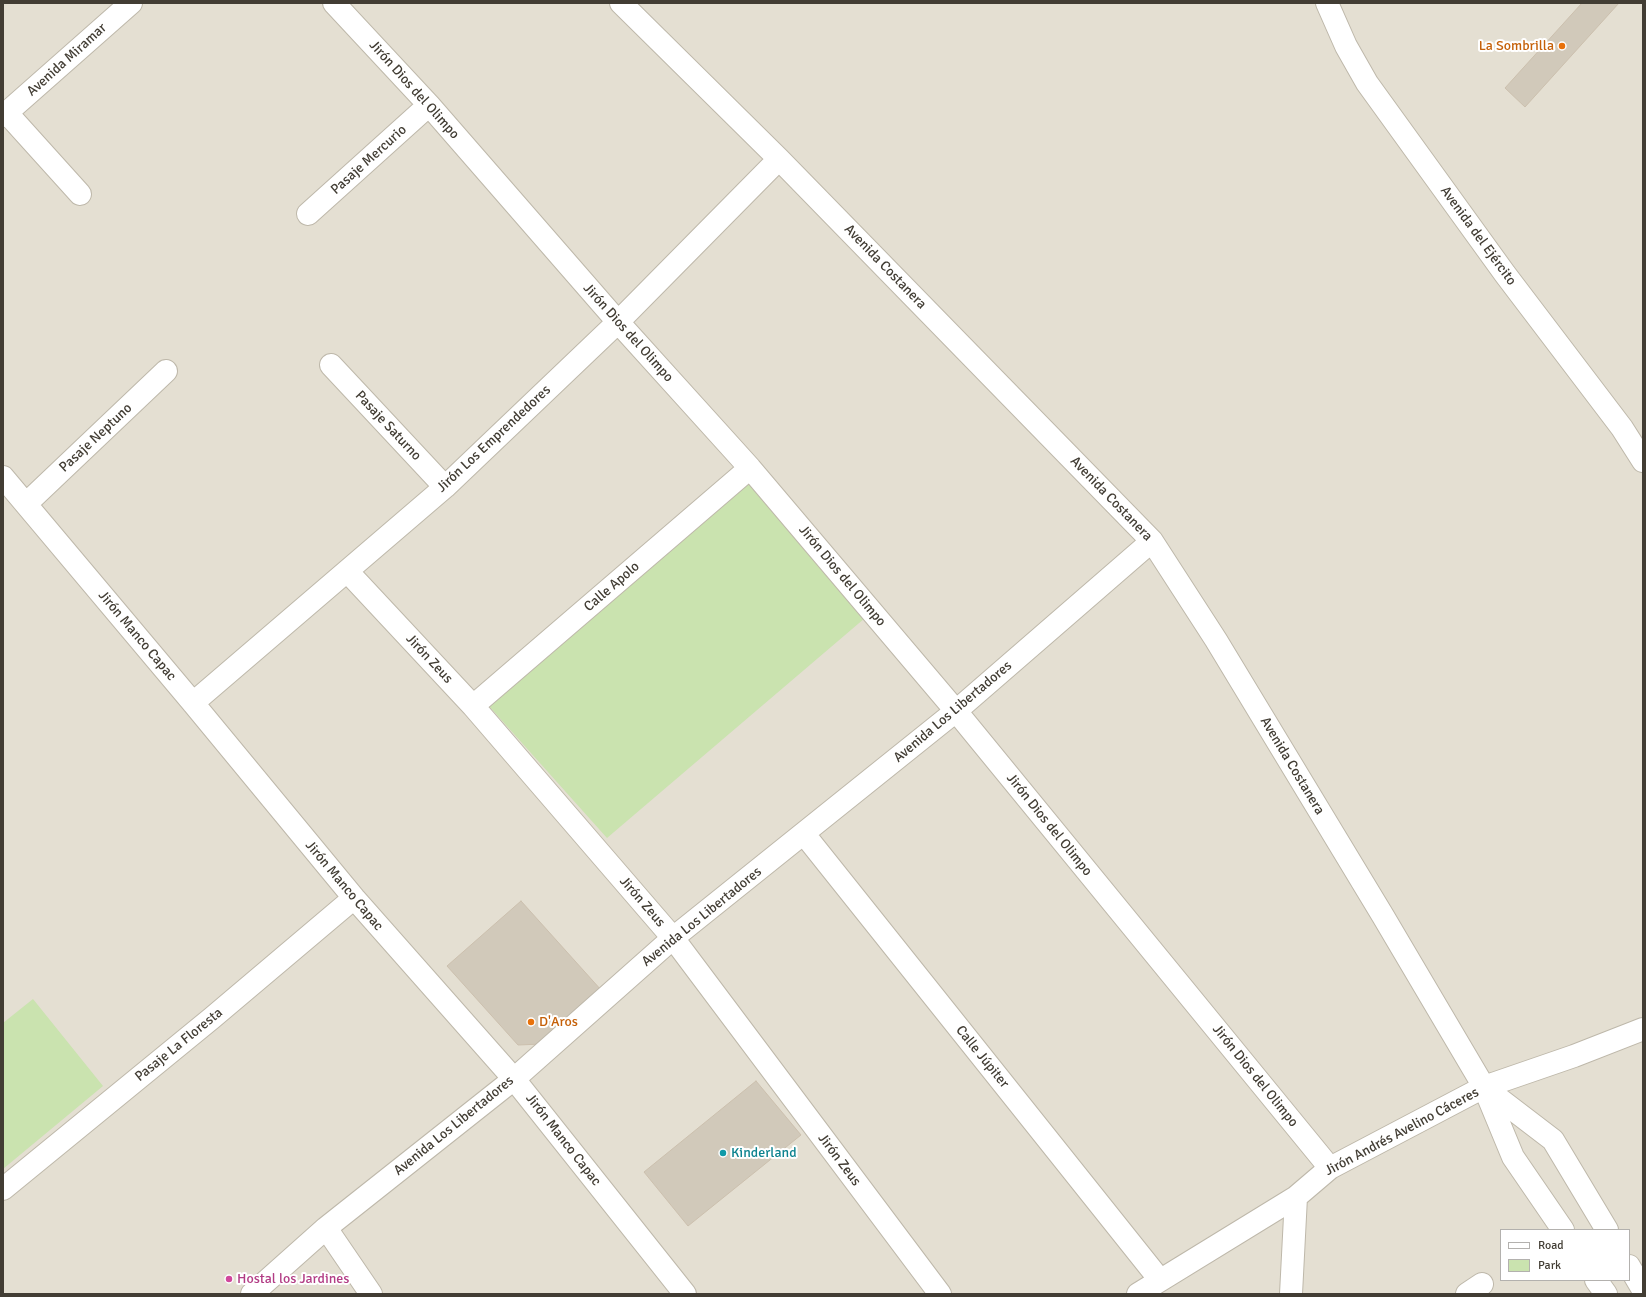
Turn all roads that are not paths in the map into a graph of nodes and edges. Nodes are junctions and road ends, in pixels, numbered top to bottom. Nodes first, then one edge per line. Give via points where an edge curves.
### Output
1 (131, 3) edge
2 (334, 3) edge
3 (621, 3) edge
4 (1327, 3) edge
5 (429, 105) junction
6 (5, 115) edge
7 (779, 159) junction
8 (80, 194) dead end
9 (308, 214) dead end
10 (618, 322) junction
11 (331, 365) dead end
12 (166, 371) dead end
13 (1643, 461) edge
14 (750, 468) junction
15 (3, 477) edge
16 (445, 487) junction
17 (26, 504) junction
18 (1152, 541) junction
19 (347, 571) junction
20 (193, 703) junction
21 (473, 706) junction
22 (956, 711) junction
23 (804, 834) junction
24 (354, 898) junction
25 (673, 938) junction
26 (1643, 1029) edge
27 (514, 1079) junction
28 (1484, 1088) junction
29 (1330, 1168) junction
30 (3, 1189) edge
31 (1296, 1197) junction
32 (326, 1228) junction
33 (1562, 1229) edge
34 (1606, 1229) edge
35 (1630, 1268) edge
36 (1160, 1280) junction
37 (1597, 1281) edge
38 (1643, 1290) edge
39 (252, 1294) edge
40 (371, 1294) edge
41 (685, 1294) edge
42 (940, 1294) edge
43 (1138, 1294) edge
44 (1291, 1294) edge
45 (1606, 1294) edge

1 - 6 street, Avenida Miramar
2 - 5 street, Jirón Dios del Olimpo
3 - 7 street, Avenida Costanera
4 - 13 street, Avenida del Ejército via 1346,46 1368,83 1505,274 1622,428
5 - 9 street, Pasaje Mercurio
5 - 10 street, Jirón Dios del Olimpo
6 - 8 street
7 - 10 street, Jirón Los Emprendedores
7 - 18 street, Avenida Costanera
10 - 14 street, Jirón Dios del Olimpo
10 - 16 street, Jirón Los Emprendedores
11 - 16 street, Pasaje Saturno
12 - 17 street, Pasaje Neptuno
14 - 21 street, Calle Apolo
14 - 22 street, Jirón Dios del Olimpo
15 - 17 street, Jirón Manco Capac
16 - 19 street, Jirón Los Emprendedores
17 - 20 street, Jirón Manco Capac
18 - 22 street, Avenida Los Libertadores
18 - 28 street, Avenida Costanera via 1216,640
19 - 20 street, Jirón Los Emprendedores
19 - 21 street, Jirón Zeus
20 - 24 street, Jirón Manco Capac
21 - 25 street, Jirón Zeus
22 - 23 street, Avenida Los Libertadores
22 - 29 street, Jirón Dios del Olimpo
23 - 25 street, Avenida Los Libertadores
23 - 36 street, Calle Júpiter
24 - 27 street, Jirón Manco Capac
24 - 30 street, Pasaje La Floresta
25 - 27 street, Avenida Los Libertadores
25 - 42 street, Jirón Zeus
26 - 28 street, Jirón Andrés Avelino Cáceres
27 - 32 street, Avenida Los Libertadores
27 - 41 street, Jirón Manco Capac
28 - 29 street, Jirón Andrés Avelino Cáceres
28 - 33 street, Avenida Costanera via 1513,1157
28 - 34 street, Avenida Costanera via 1553,1140
29 - 31 street, Jirón Andrés Avelino Cáceres
31 - 36 street, Jirón Andrés Avelino Cáceres
31 - 44 street
32 - 39 street, Avenida Los Libertadores
32 - 40 street
35 - 38 street
36 - 43 street, Jirón Andrés Avelino Cáceres
37 - 45 street

